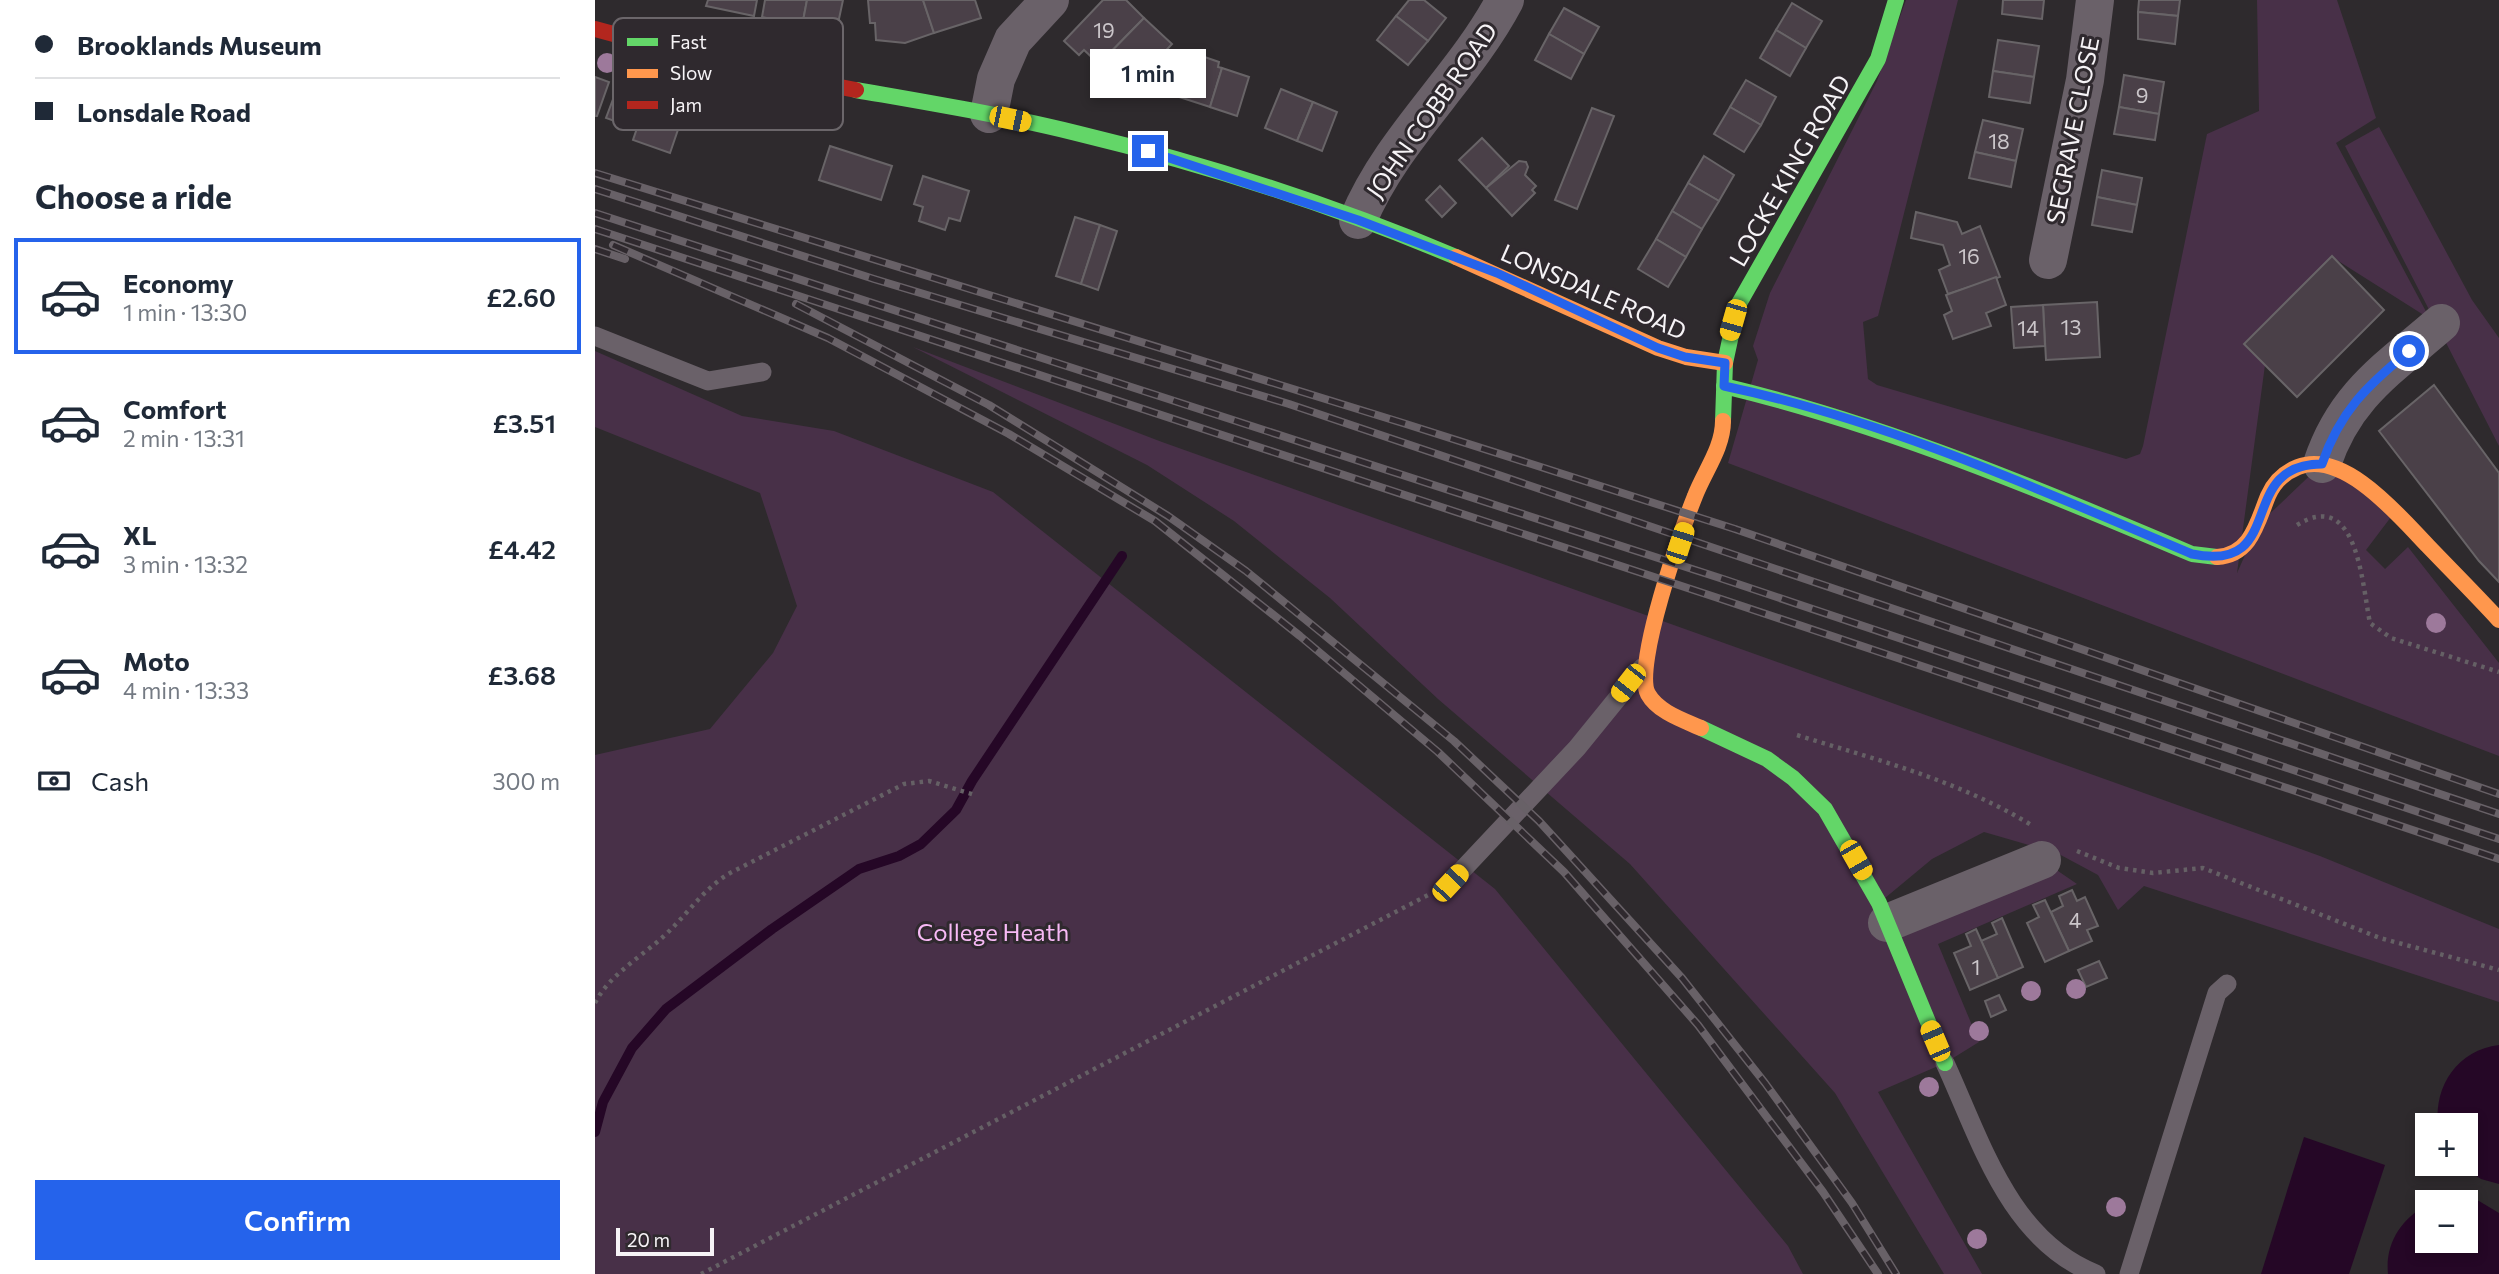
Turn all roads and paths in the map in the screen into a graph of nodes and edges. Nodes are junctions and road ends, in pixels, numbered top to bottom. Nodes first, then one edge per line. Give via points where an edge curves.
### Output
1 (1050, 0) edge
2 (1505, 0) edge
3 (1896, 0) edge
4 (2095, 0) edge
5 (595, 29) edge
6 (613, 34) edge
7 (843, 86) edge
8 (989, 114) junction
9 (1358, 220) junction
10 (2048, 260) dead end
11 (2441, 323) dead end
12 (595, 336) edge
13 (1725, 363) junction
14 (762, 372) dead end
15 (1724, 386) junction
16 (2322, 464) junction
17 (2294, 527) dead end
18 (2499, 620) edge
19 (1645, 664) junction
20 (2499, 672) edge
21 (1787, 732) dead end
22 (975, 795) dead end
23 (2042, 846) joint
24 (2101, 862) dead end
25 (1450, 883) joint
26 (1887, 923) junction
27 (2499, 970) edge
28 (2227, 984) dead end
29 (595, 1003) edge
30 (1945, 1063) joint
31 (701, 1274) edge
32 (2096, 1274) edge
33 (2129, 1274) edge

1 - 8 street via 1013,40 996,79
2 - 9 street, JOHN COBB ROAD via 1488,33 1375,182
3 - 13 street, LOCKE KING ROAD via 1878,59 1737,307
4 - 10 street, SEGRAVE CLOSE via 2085,80
5 - 6 street, LONSDALE ROAD
7 - 8 street, LONSDALE ROAD
8 - 9 street, LONSDALE ROAD via 1173,158
9 - 13 street, LONSDALE ROAD via 1497,273 1658,348
11 - 16 street via 2369,384 2344,413
12 - 14 lane via 708,381
13 - 15 street, LOCKE KING ROAD
15 - 16 street via 1806,405 1994,471 2192,554 2213,558 2235,553 2244,545 2259,524 2280,476 2292,467
15 - 19 street, LOCKE KING ROAD via 1723,434 1695,496 1656,614
16 - 18 street via 2352,476 2373,494
17 - 20 path via 2312,516 2331,517 2344,527 2354,541 2369,623 2392,638
19 - 25 lane via 1577,748
19 - 26 street via 1647,694 1663,710 1767,759 1825,809
21 - 23 path via 1950,783 2001,807
22 - 29 path via 929,781 904,784 719,879 666,934 608,984
23 - 26 street
24 - 27 path via 2153,873 2203,868 2380,937
25 - 31 path
26 - 30 street
28 - 33 lane via 2217,993
30 - 32 lane via 2009,1199 2029,1228 2059,1255

